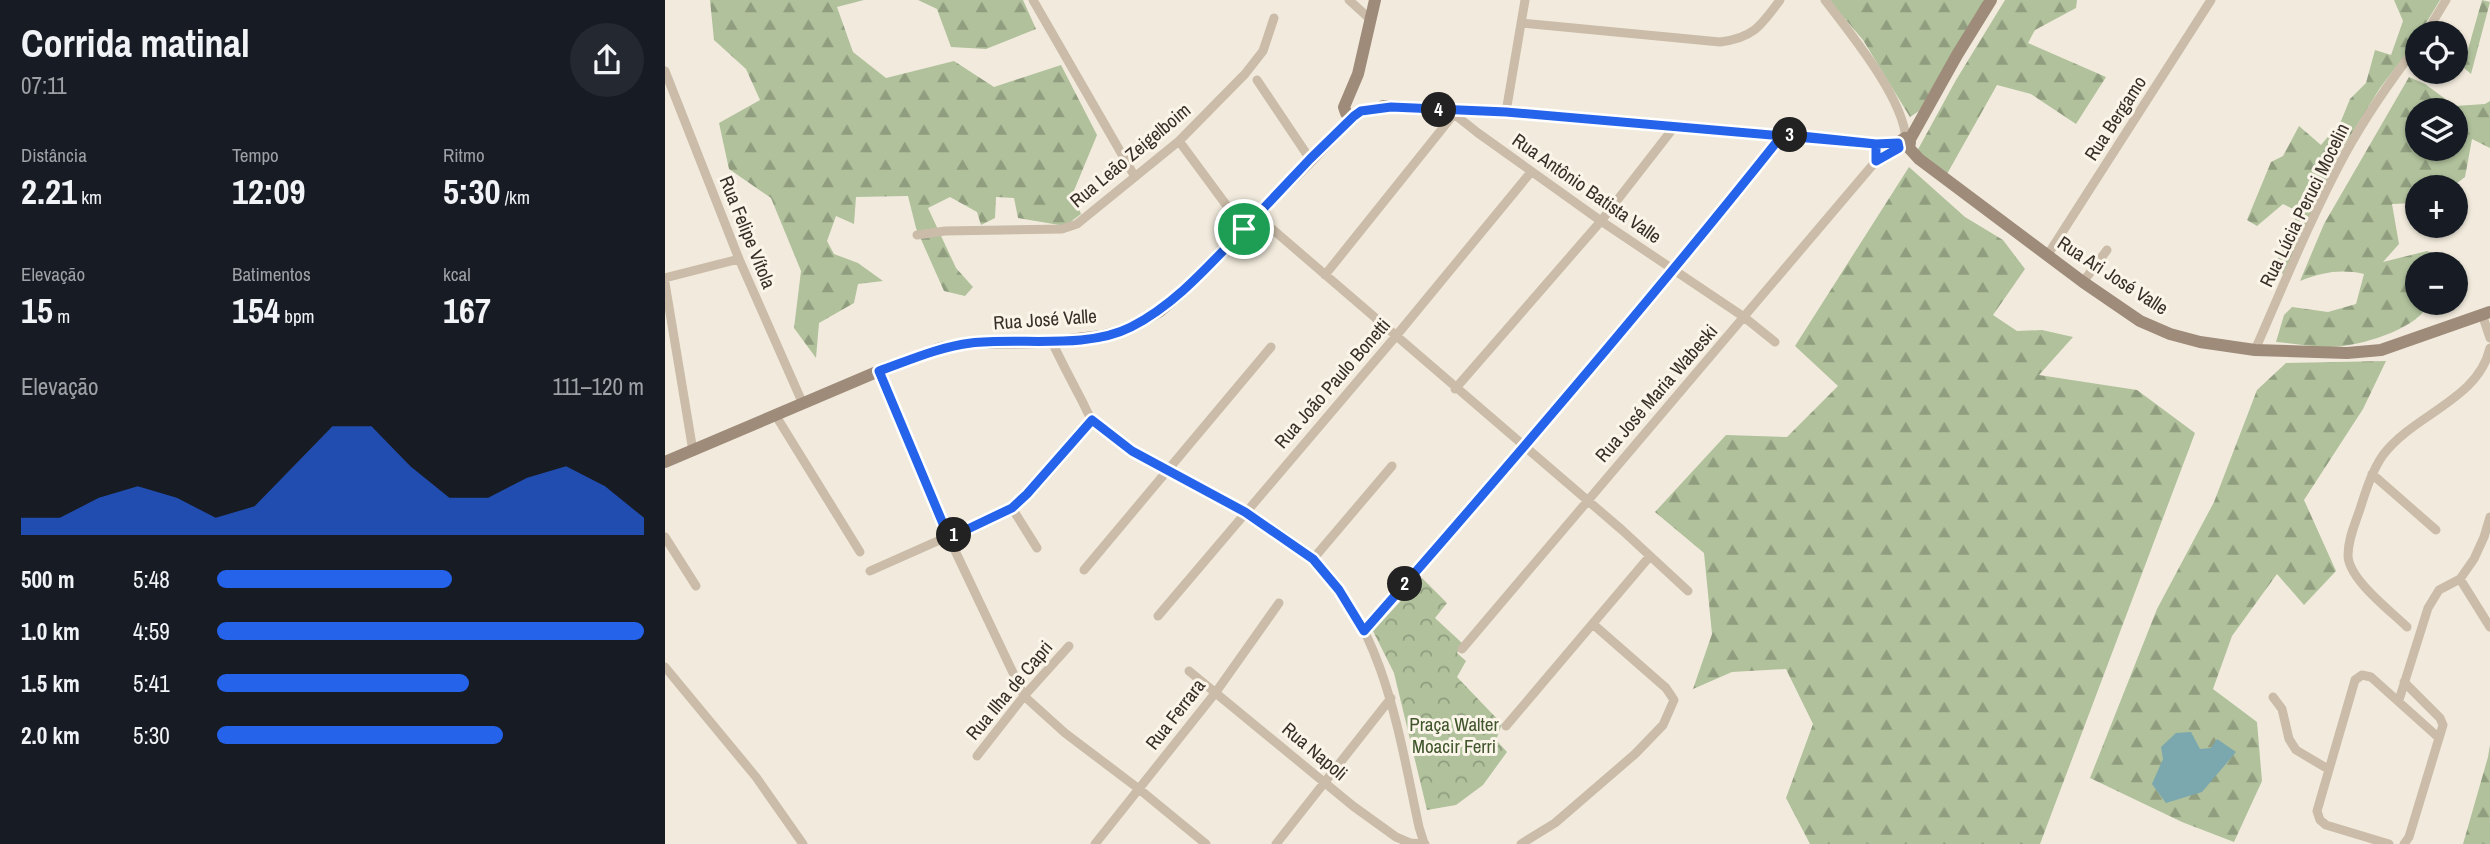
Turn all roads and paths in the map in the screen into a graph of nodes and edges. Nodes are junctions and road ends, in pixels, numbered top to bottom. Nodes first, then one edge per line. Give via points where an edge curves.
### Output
1 (1033, 0) edge
2 (1349, 0) edge
3 (1375, 0) edge
4 (1525, 0) edge
5 (1780, 0) edge
6 (1825, 0) edge
7 (1991, 0) edge
8 (2211, 0) edge
9 (2446, 0) edge
10 (1273, 18) dead end
11 (1371, 20) junction
12 (2433, 21) edge
13 (1522, 23) junction
14 (2405, 62) edge
15 (665, 71) edge
16 (1257, 80) dead end
17 (1354, 107) junction
18 (1452, 112) junction
19 (1506, 112) junction
20 (1675, 127) junction
21 (1783, 134) junction
22 (1906, 139) junction
23 (1179, 141) junction
24 (1876, 144) junction
25 (1310, 159) junction
26 (1876, 161) junction
27 (1531, 172) junction
28 (1135, 177) junction
29 (1257, 216) junction
30 (1601, 221) junction
31 (1244, 229) junction
32 (917, 235) dead end
33 (2107, 250) dead end
34 (2047, 256) junction
35 (739, 259) junction
36 (1674, 270) junction
37 (1325, 275) junction
38 (665, 281) edge
39 (2083, 282) junction
40 (2486, 313) edge
41 (1744, 317) junction
42 (1396, 336) junction
43 (2490, 338) edge
44 (1052, 342) junction
45 (1775, 342) dead end
46 (1271, 347) dead end
47 (2490, 348) edge
48 (2255, 350) junction
49 (879, 371) junction
50 (1455, 389) junction
51 (803, 404) junction
52 (776, 416) junction
53 (1092, 420) junction
54 (1526, 447) junction
55 (693, 451) junction
56 (665, 462) edge
57 (1392, 467) dead end
58 (1166, 470) junction
59 (2372, 474) junction
60 (1587, 500) junction
61 (1012, 508) junction
62 (1245, 512) junction
63 (2490, 517) edge
64 (2436, 530) dead end
65 (665, 537) edge
66 (949, 538) junction
67 (1037, 548) dead end
68 (860, 552) dead end
69 (1650, 556) junction
70 (1313, 559) junction
71 (1084, 570) dead end
72 (870, 571) dead end
73 (2460, 579) junction
74 (696, 586) dead end
75 (1688, 591) dead end
76 (1279, 603) dead end
77 (1158, 616) dead end
78 (1594, 625) junction
79 (2407, 627) dead end
80 (2490, 627) edge
81 (1364, 631) junction
82 (1069, 646) dead end
83 (1462, 649) dead end
84 (665, 667) edge
85 (1189, 671) dead end
86 (2404, 682) junction
87 (1216, 692) junction
88 (1024, 696) junction
89 (2273, 697) dead end
90 (1391, 698) junction
91 (2399, 700) junction
92 (1506, 726) dead end
93 (2439, 738) junction
94 (977, 756) dead end
95 (2328, 769) junction
96 (1325, 781) junction
97 (1139, 789) junction
98 (803, 844) edge
99 (1095, 844) edge
100 (1206, 844) edge
101 (1276, 844) edge
102 (1425, 844) edge
103 (1521, 844) edge
104 (2389, 844) edge
105 (2403, 844) edge

1 - 28 street
2 - 11 street
3 - 11 street, Rua José Valle
4 - 13 street
5 - 13 street via 1751,35 1720,42
6 - 22 street via 1864,50 1898,108
7 - 22 street
8 - 34 street, Rua Bergamo
9 - 12 street
10 - 23 street, Rua Leão Zeigelboim via 1256,62
11 - 17 street, Rua José Valle
13 - 19 street
14 - 48 street, Rua Lúcia Peruci Mocelin via 2346,153
15 - 35 street, Rua Felipe Vítola
16 - 25 street
17 - 18 street
17 - 25 street, Rua José Valle
18 - 19 street
18 - 27 street, Rua Antônio Batista Valle
18 - 37 street
19 - 20 street
20 - 21 street
20 - 30 street
21 - 24 street
21 - 36 street
22 - 24 street
22 - 26 street, Rua José Maria Wabeski
22 - 34 street, Rua Ari José Valle via 1919,159
23 - 28 street, Rua Leão Zeigelboim
23 - 31 street
24 - 26 street
25 - 29 street, Rua José Valle
26 - 41 street, Rua José Maria Wabeski
27 - 30 street, Rua Antônio Batista Valle
27 - 42 street, Rua João Paulo Bonetti
28 - 32 street, Rua Leão Zeigelboim via 1077,224 1062,229
29 - 31 street, Rua José Valle
29 - 37 street
30 - 36 street, Rua Antônio Batista Valle
30 - 50 street
31 - 44 street, Rua José Valle via 1160,311 1128,329
33 - 39 street
34 - 39 street, Rua Ari José Valle
35 - 38 street
35 - 51 street, Rua Felipe Vítola
36 - 41 street, Rua Antônio Batista Valle
36 - 54 street
37 - 42 street
38 - 55 street
39 - 48 street, Rua Ari José Valle via 2140,321 2170,334
40 - 43 street
40 - 48 street, Rua Ari José Valle via 2381,350
41 - 45 street, Rua Antônio Batista Valle
41 - 60 street, Rua José Maria Wabeski
42 - 50 street
42 - 62 street, Rua João Paulo Bonetti
44 - 49 street, Rua José Valle via 974,342 941,348
44 - 53 street
46 - 58 street
47 - 59 street via 2472,385 2406,432
49 - 51 street, Rua José Valle
49 - 66 street
50 - 54 street
51 - 52 street, Rua José Valle
52 - 55 street, Rua José Valle
52 - 68 street
53 - 58 street
53 - 61 street
54 - 60 street
54 - 81 street
55 - 56 street, Rua José Valle
57 - 70 street
58 - 62 street
58 - 71 street
59 - 64 street
59 - 79 street via 2347,557 2352,573
60 - 69 street
60 - 83 street, Rua José Maria Wabeski
61 - 66 street
61 - 67 street
62 - 70 street
62 - 77 street, Rua João Paulo Bonetti
63 - 73 street via 2474,559
65 - 74 street
66 - 72 street
66 - 88 street
69 - 75 street
69 - 78 street
70 - 81 street
73 - 80 street
73 - 86 street via 2439,590 2428,608
76 - 87 street, Rua Ferrara
78 - 92 street
78 - 103 street via 1674,700 1663,725 1635,754 1555,822
81 - 90 street
82 - 88 street, Rua Ilha de Capri
84 - 98 street via 756,777
85 - 87 street, Rua Napoli
86 - 91 street
86 - 93 street via 2439,718 2443,725
87 - 96 street, Rua Napoli
87 - 97 street, Rua Ferrara
88 - 94 street, Rua Ilha de Capri
88 - 97 street
89 - 95 street via 2296,750
90 - 96 street
90 - 102 street
91 - 93 street
91 - 95 street via 2371,677 2362,675 2355,680
93 - 105 street via 2409,838
95 - 104 street via 2317,811 2320,820
96 - 101 street
96 - 102 street, Rua Napoli via 1396,837
97 - 99 street, Rua Ferrara
97 - 100 street

